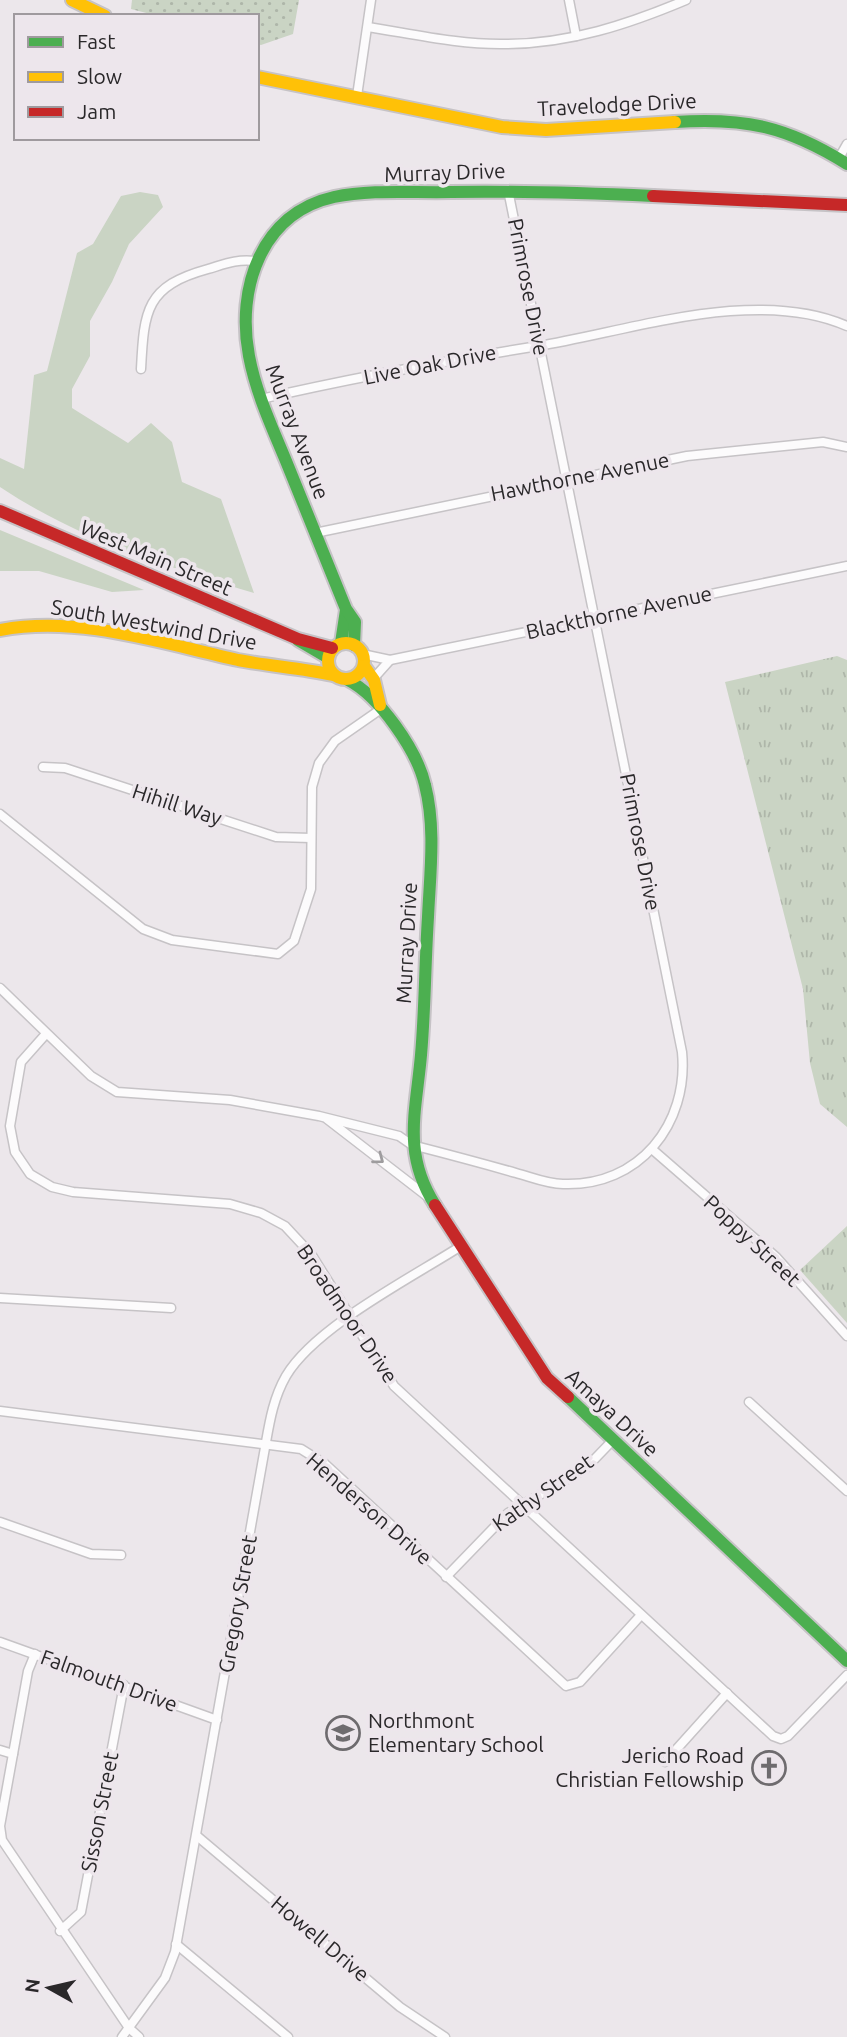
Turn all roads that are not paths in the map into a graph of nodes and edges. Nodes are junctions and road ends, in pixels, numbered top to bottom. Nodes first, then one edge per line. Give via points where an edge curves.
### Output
1 (72, 0) edge
2 (371, 0) edge
3 (569, 0) edge
4 (686, 0) edge
5 (101, 14) edge
6 (368, 27) junction
7 (576, 36) junction
8 (259, 77) edge
9 (357, 96) junction
10 (847, 144) edge
11 (843, 161) edge
12 (508, 190) junction
13 (847, 205) edge
14 (255, 261) junction
15 (847, 326) edge
16 (539, 346) junction
17 (141, 369) dead end
18 (261, 398) junction
19 (847, 447) edge
20 (568, 479) junction
21 (0, 511) edge
22 (315, 533) junction
23 (847, 566) edge
24 (346, 609) junction
25 (596, 617) junction
26 (0, 630) edge
27 (298, 639) junction
28 (332, 652) junction
29 (360, 655) junction
30 (390, 660) junction
31 (296, 668) junction
32 (332, 675) junction
33 (373, 679) junction
34 (348, 680) junction
35 (381, 709) junction
36 (410, 747) joint
37 (43, 768) dead end
38 (0, 814) edge
39 (312, 838) junction
40 (0, 988) edge
41 (45, 1034) junction
42 (325, 1118) junction
43 (412, 1145) junction
44 (653, 1150) junction
45 (432, 1200) junction
46 (461, 1246) junction
47 (0, 1298) edge
48 (171, 1308) dead end
49 (349, 1318) junction
50 (847, 1336) edge
51 (748, 1402) dead end
52 (0, 1411) edge
53 (613, 1440) junction
54 (265, 1442) junction
55 (847, 1491) edge
56 (523, 1504) junction
57 (0, 1522) edge
58 (121, 1555) dead end
59 (446, 1577) junction
60 (641, 1615) junction
61 (0, 1642) edge
62 (35, 1654) junction
63 (847, 1661) edge
64 (847, 1675) edge
65 (124, 1685) junction
66 (727, 1693) junction
67 (218, 1720) junction
68 (0, 1749) edge
69 (13, 1754) junction
70 (665, 1762) dead end
71 (197, 1836) junction
72 (60, 1931) junction
73 (176, 1944) junction
74 (129, 2028) junction
75 (122, 2037) edge
76 (139, 2037) edge
77 (288, 2037) edge
78 (445, 2037) edge

1 - 5 street
2 - 6 street
3 - 7 street
4 - 7 street via 643,18
6 - 7 street via 505,44
6 - 9 street
8 - 9 street, Travelodge Drive
9 - 11 street, Travelodge Drive via 527,130 602,129 722,118 749,121 787,131
10 - 11 street
12 - 13 street, Murray Drive
12 - 14 street, Murray Drive via 328,198 281,224
12 - 16 street, Primrose Drive
14 - 17 street via 236,259 170,281 145,319
14 - 18 street, Murray Avenue via 245,321
15 - 16 street, Live Oak Drive via 810,314 770,310 649,320
16 - 18 street, Live Oak Drive
16 - 20 street, Primrose Drive
18 - 22 street, Murray Avenue
19 - 20 street, Hawthorne Avenue via 822,442 687,456
20 - 22 street, Hawthorne Avenue
20 - 25 street, Primrose Drive
21 - 27 street, West Main Street
22 - 24 street, Murray Avenue
23 - 25 street, Blackthorne Avenue
24 - 28 street
24 - 29 street, Murray Avenue via 355,622
25 - 30 street, Blackthorne Avenue
25 - 44 street, Primrose Drive via 682,1052 684,1072 677,1108
26 - 31 street, South Westwind Drive via 24,624 61,625
27 - 28 street, West Main Street
27 - 31 street
28 - 29 street
28 - 31 street, South Westwind Drive
28 - 32 street
29 - 30 street, Blackthorne Avenue
29 - 33 street, Murray Avenue
29 - 34 street via 360,673
30 - 33 street
31 - 32 street, South Westwind Drive
32 - 34 street, Murray Avenue
33 - 35 street, Murray Avenue
34 - 35 street, Murray Avenue via 363,688
35 - 36 street, Murray Avenue
35 - 39 street via 335,741 319,763 312,787
36 - 43 street, Murray Drive via 425,783 432,825
37 - 39 street, Hihill Way via 65,768 275,837
38 - 39 street via 144,929 172,940 278,954 294,941 307,908
40 - 41 street
41 - 42 street via 91,1076 126,1095 230,1100
41 - 49 street, Broadmoor Drive via 22,1062 10,1126 15,1152 30,1174 73,1192 223,1203 261,1213 285,1226 311,1254
42 - 43 street via 399,1136
42 -> 45 street
43 - 44 street via 564,1185 606,1177
43 - 45 street, Amaya Drive
44 - 50 street, Poppy Street via 776,1257
45 - 46 street, Amaya Drive
46 - 49 street, Gregory Street
46 - 53 street, Amaya Drive via 547,1378
47 - 48 street
49 - 54 street, Gregory Street via 318,1338 293,1366 274,1402
49 - 56 street, Broadmoor Drive via 394,1386
51 - 55 street
52 - 54 street, Henderson Drive
53 - 56 street, Kathy Street via 585,1469
53 - 63 street, Amaya Drive
54 - 59 street, Henderson Drive via 301,1449 325,1464
54 - 67 street, Gregory Street
56 - 59 street, Kathy Street via 490,1528
56 - 60 street, Broadmoor Drive
57 - 58 street via 91,1553
59 - 60 street, Henderson Drive via 570,1686 580,1682
60 - 66 street, Broadmoor Drive
61 - 62 street, Falmouth Drive
62 - 65 street, Falmouth Drive
62 - 69 street
64 - 66 street, Broadmoor Drive via 780,1739
65 - 67 street, Falmouth Drive
65 - 72 street, Sisson Street via 81,1912
66 - 70 street
67 - 71 street, Gregory Street
68 - 69 street
69 - 72 street via 0,1826 2,1840
71 - 73 street, Gregory Street
71 - 78 street, Howell Drive via 400,2007
72 - 74 street
73 - 74 street, Gregory Street via 165,1978
73 - 77 street
74 - 75 street, Gregory Street
74 - 76 street

